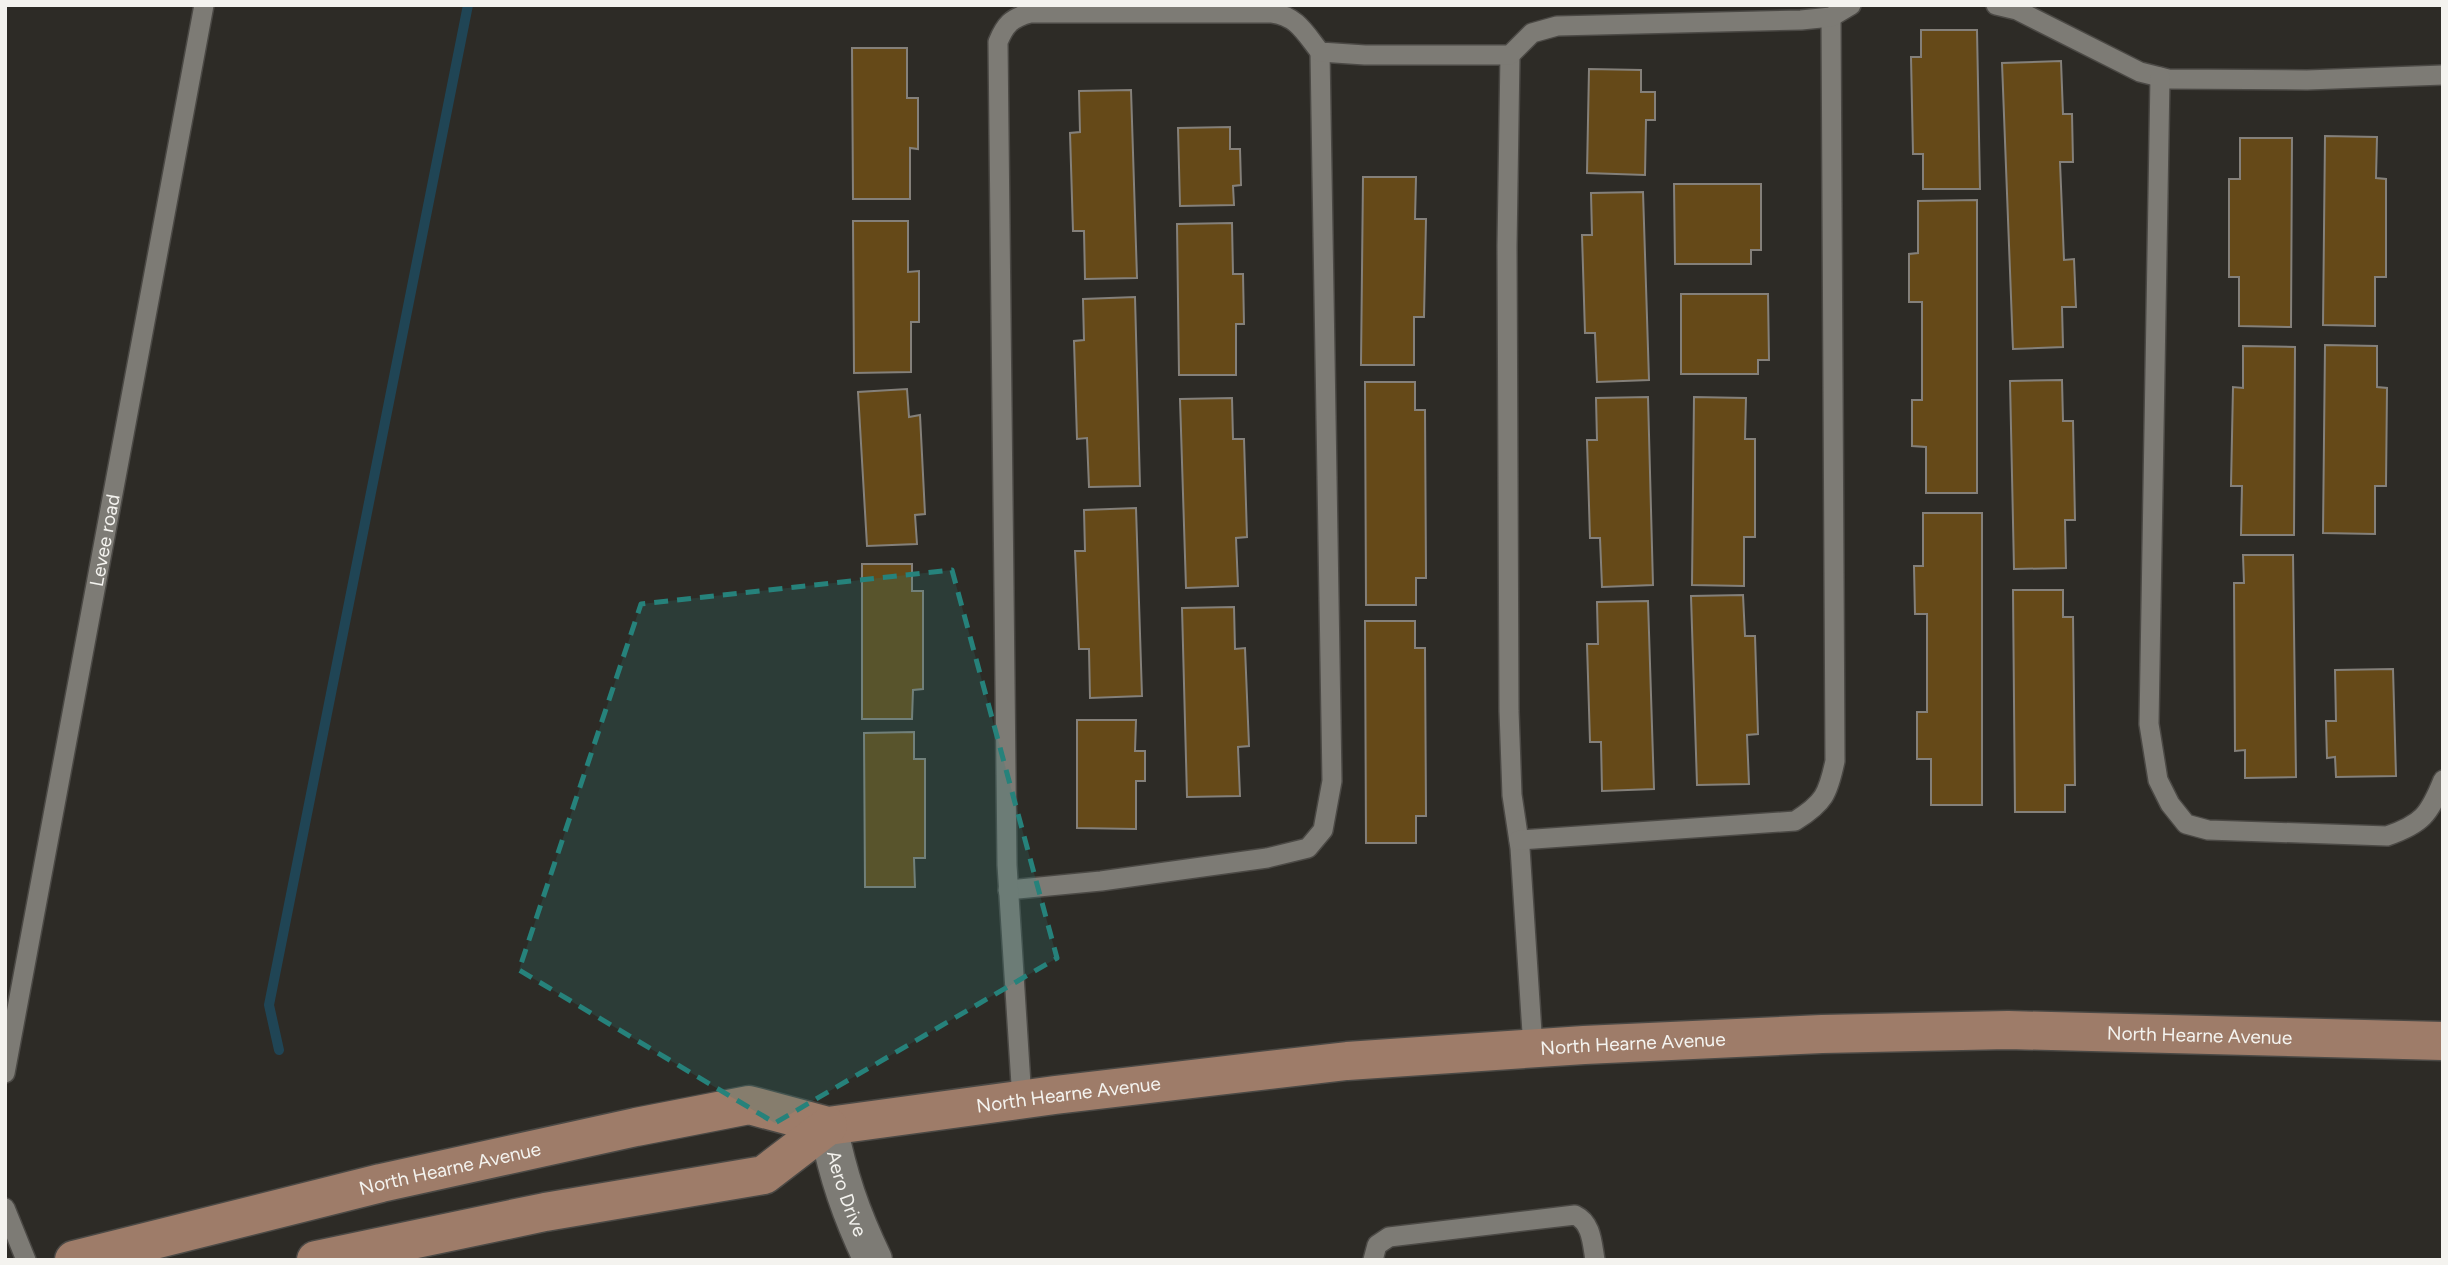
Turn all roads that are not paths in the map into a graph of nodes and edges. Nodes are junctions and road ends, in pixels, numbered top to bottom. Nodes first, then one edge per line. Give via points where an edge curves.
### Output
1 (204, 5) edge
2 (1851, 5) edge
3 (1996, 5) edge
4 (1831, 17) junction
5 (1320, 52) junction
6 (1510, 55) junction
7 (2443, 75) edge
8 (2160, 77) junction
9 (2443, 780) edge
10 (1519, 840) junction
11 (1009, 890) junction
12 (2443, 1041) edge
13 (1533, 1048) junction
14 (5, 1073) edge
15 (1022, 1100) junction
16 (828, 1126) junction
17 (5, 1209) edge
18 (26, 1260) edge
19 (74, 1260) edge
20 (316, 1260) edge
21 (873, 1260) edge
22 (1373, 1260) edge
23 (1595, 1260) edge

1 - 14 lane, Levee road
2 - 4 lane
3 - 8 lane via 2017,10 2140,72
4 - 6 lane via 1557,26 1532,33
4 - 10 lane via 1835,761 1830,787 1815,808 1795,821
5 - 6 lane
5 - 11 lane via 1332,781 1323,830 1308,848 1267,858
5 - 11 lane via 1297,23 1287,15 1272,13 1030,13 1005,25 998,42
6 - 10 lane via 1509,711 1512,795
7 - 8 lane via 2307,80
8 - 9 lane via 2149,724 2158,780 2186,824 2208,830 2387,836 2413,827 2430,810
10 - 13 lane
11 - 15 lane
12 - 13 main road, North Hearne Avenue via 2008,1030
13 - 15 main road, North Hearne Avenue via 1347,1061
15 - 16 main road, North Hearne Avenue
16 - 19 main road, North Hearne Avenue via 749,1105 380,1183
16 - 20 main road, North Hearne Avenue via 764,1175 545,1212
16 - 21 street, Aero Drive via 852,1215
17 - 18 lane
22 - 23 lane via 1377,1245 1389,1237 1575,1215 1584,1219 1589,1229

